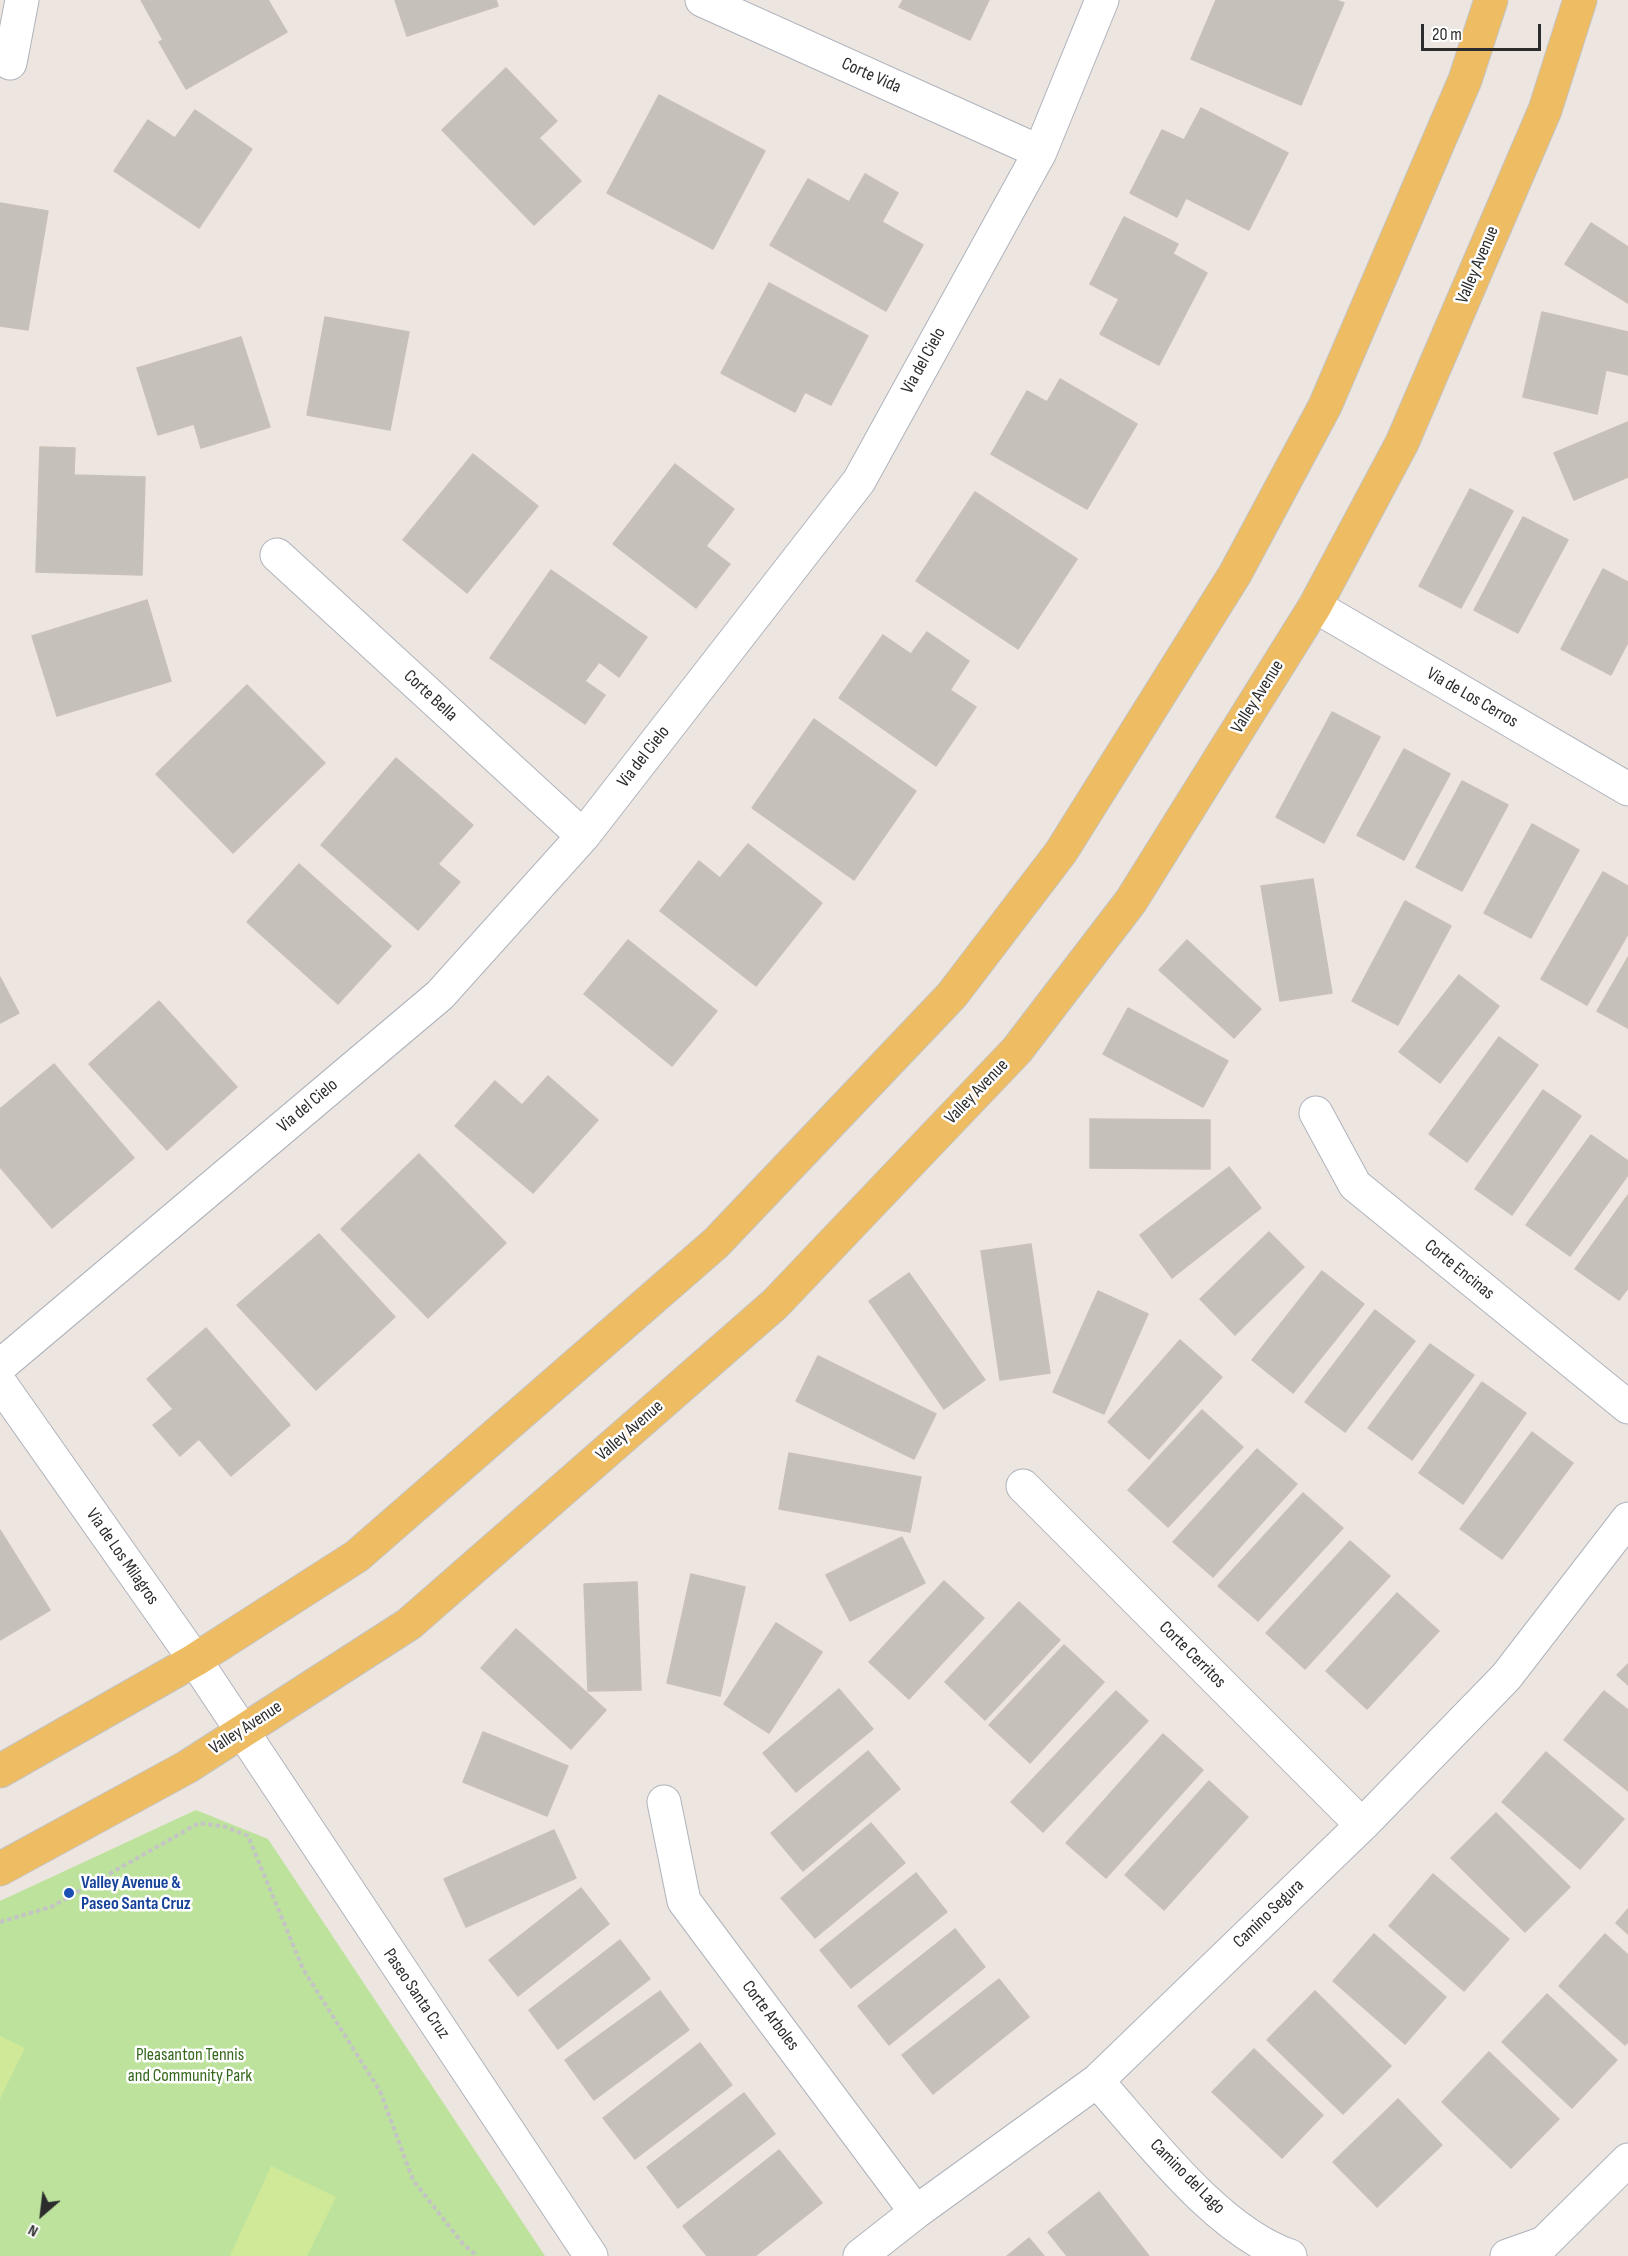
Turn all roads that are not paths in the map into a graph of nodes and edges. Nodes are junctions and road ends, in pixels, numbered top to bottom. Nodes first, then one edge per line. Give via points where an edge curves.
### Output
1 (22, 0) edge
2 (702, 0) edge
3 (1102, 0) edge
4 (1491, 0) edge
5 (1580, 0) edge
6 (10, 63) dead end
7 (1040, 152) junction
8 (277, 555) dead end
9 (1315, 606) junction
10 (1628, 789) edge
11 (583, 836) junction
12 (1316, 1113) dead end
13 (0, 1366) edge
14 (0, 1383) edge
15 (1628, 1407) edge
16 (1023, 1486) dead end
17 (1628, 1520) edge
18 (195, 1660) junction
19 (242, 1731) junction
20 (0, 1771) edge
21 (664, 1802) dead end
22 (1362, 1825) junction
23 (0, 1869) edge
24 (1097, 2081) junction
25 (1628, 2160) edge
26 (916, 2212) junction
27 (591, 2256) edge
28 (860, 2256) edge
29 (1290, 2256) edge
30 (1507, 2256) edge

1 - 6 street
2 - 7 street, Corte Vida
3 - 7 street, Via del Cielo
4 - 18 main road via 1466,80 1325,406 1246,553 1061,852 952,995 716,1243 357,1556
5 - 9 main road, Valley Avenue via 1545,110 1402,443
7 - 11 street, Via del Cielo via 859,481
8 - 11 street, Corte Bella
9 - 10 street, Via de Los Cerros
9 - 19 main road, Valley Avenue via 1131,901 1017,1050 776,1304 409,1624
11 - 13 street, Via del Cielo via 440,996
12 - 15 street, Corte Encinas via 1355,1185
14 - 18 street, Via de Los Milagros
16 - 22 street, Corte Cerritos
17 - 22 street, Camino Segura via 1506,1677
18 - 19 street, Via de Los Milagros
18 - 20 main road
19 - 23 main road, Valley Avenue via 187,1767
19 - 27 street, Paseo Santa Cruz
21 - 26 street, Corte Arboles via 684,1901
22 - 24 street, Camino Segura
24 - 26 street, Camino Segura
24 - 29 street, Camino del Lago via 1196,2192 1240,2229
25 - 30 street via 1544,2243
26 - 28 street, Camino Segura

